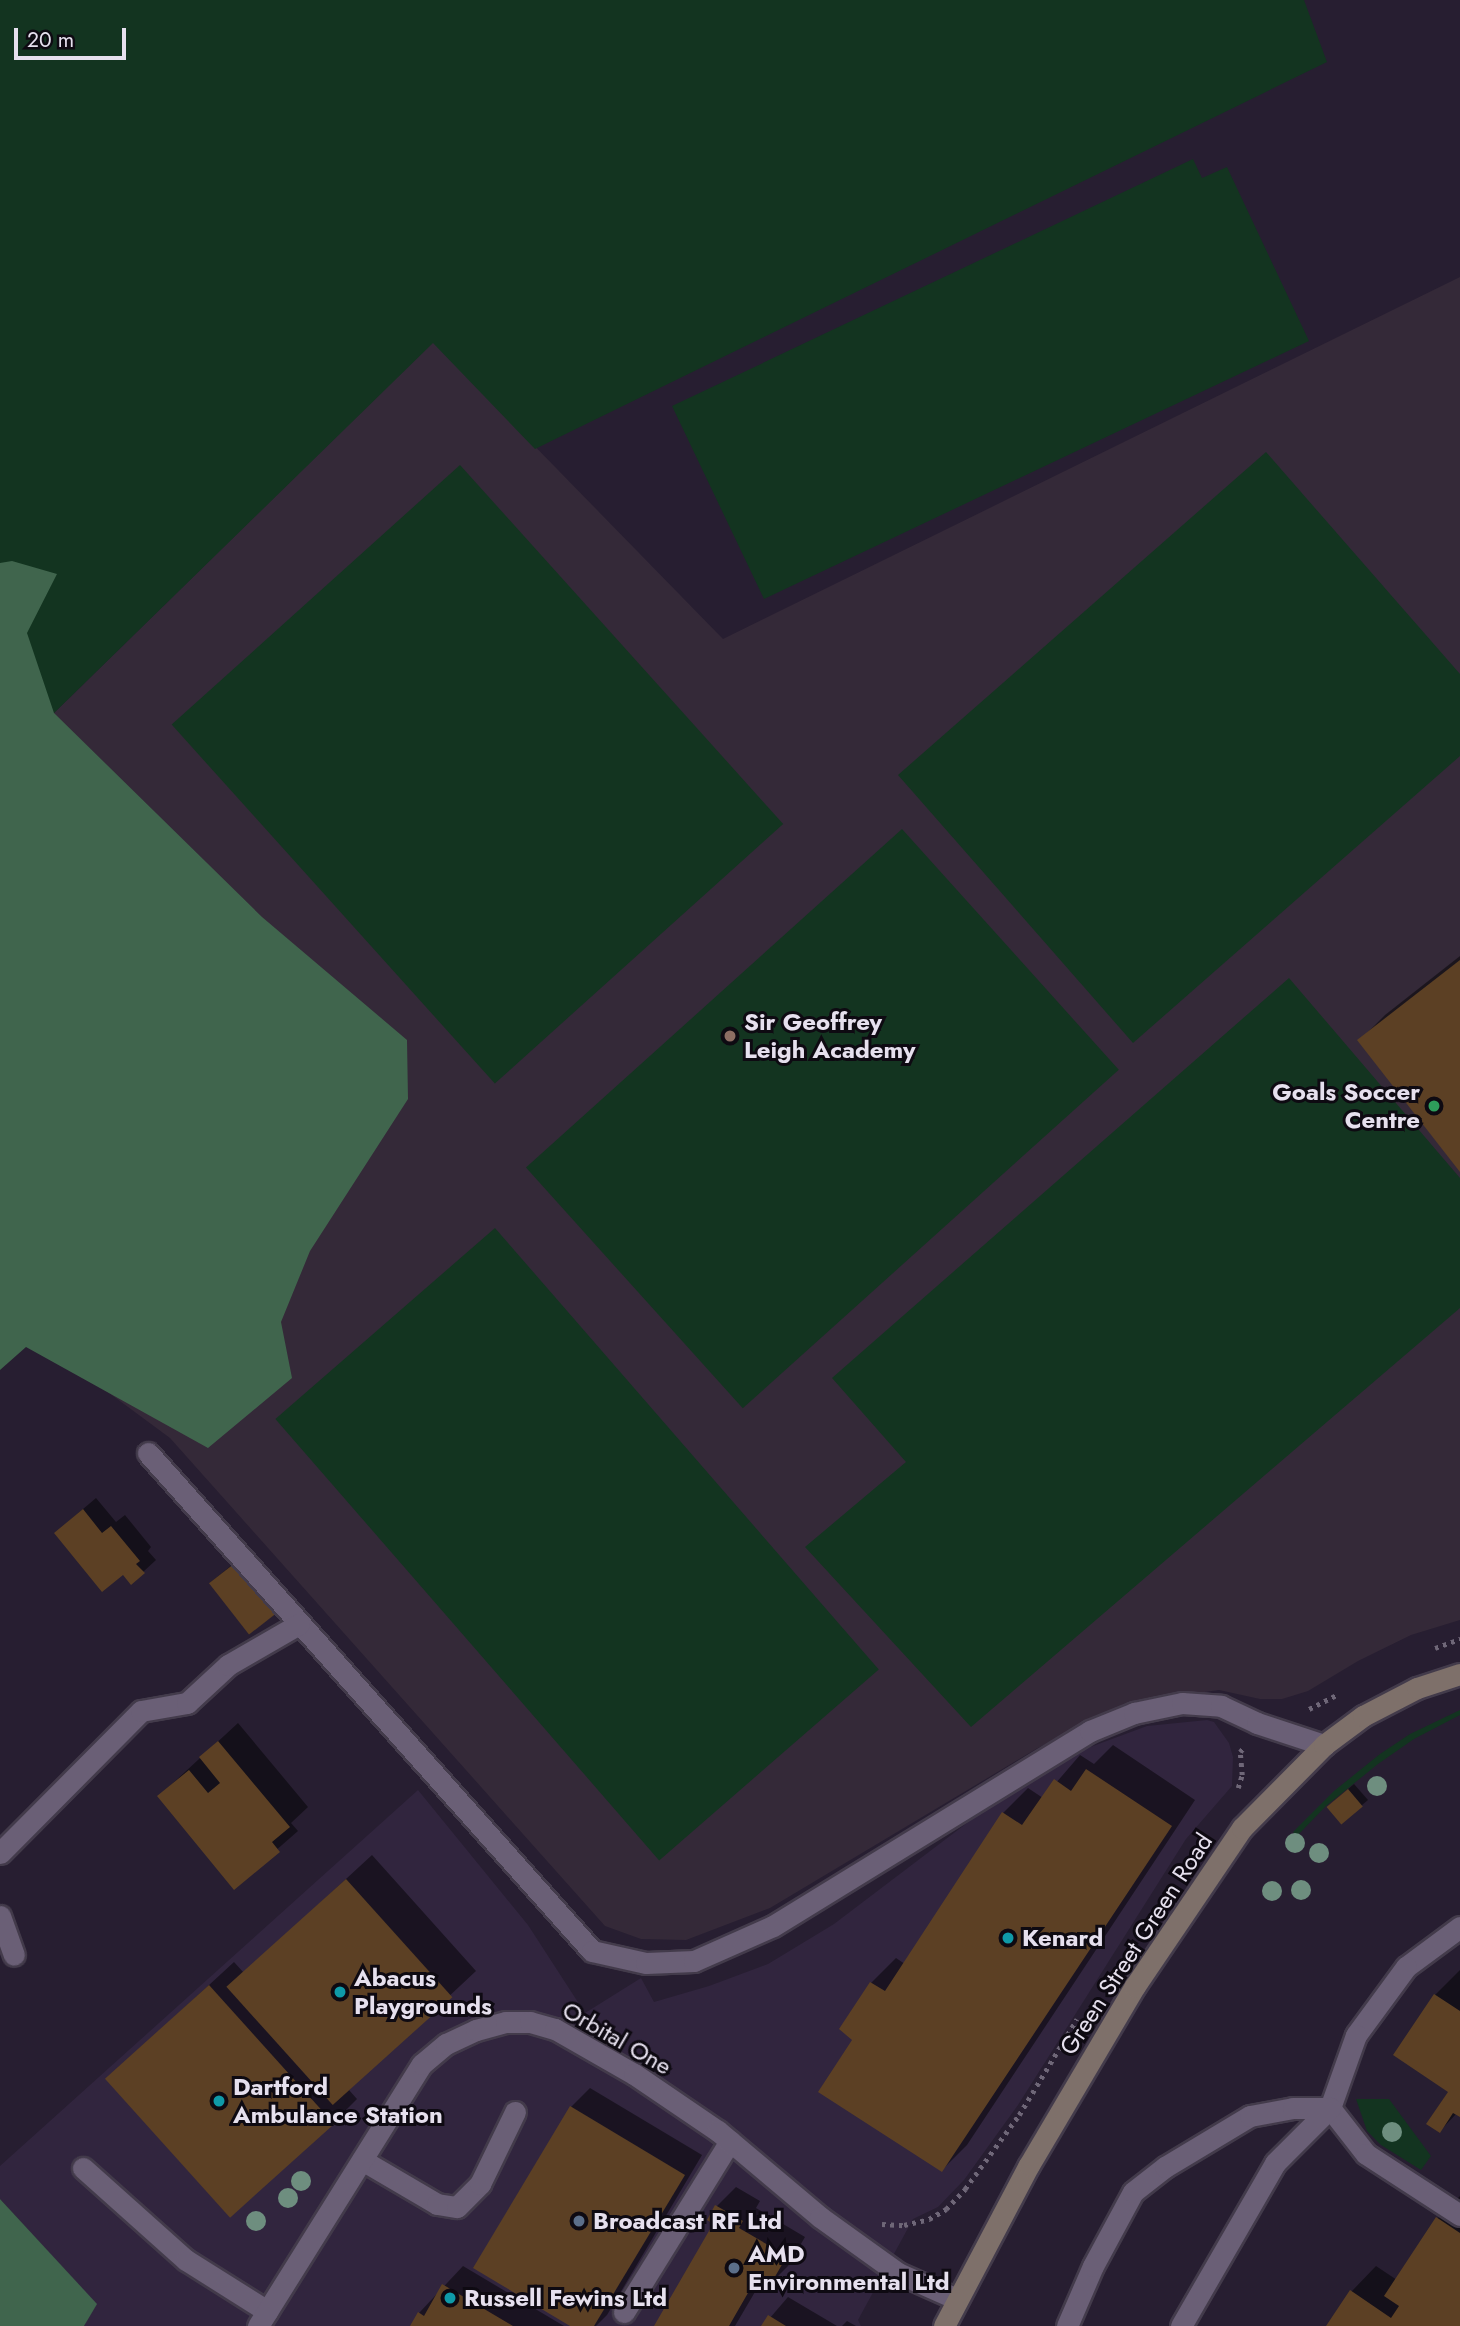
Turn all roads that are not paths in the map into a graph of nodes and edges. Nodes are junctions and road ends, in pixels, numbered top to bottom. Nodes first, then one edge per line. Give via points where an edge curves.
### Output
1 (148, 1453) dead end
2 (299, 1624) junction
3 (1460, 1674) edge
4 (1324, 1745) junction
5 (0, 1853) edge
6 (0, 1916) edge
7 (1460, 1927) edge
8 (14, 1955) dead end
9 (1329, 2108) junction
10 (514, 2112) dead end
11 (730, 2141) junction
12 (362, 2160) junction
13 (83, 2168) dead end
14 (1460, 2215) edge
15 (957, 2298) junction
16 (624, 2312) dead end
17 (262, 2319) edge
18 (944, 2326) edge
19 (1067, 2326) edge
20 (1181, 2326) edge

1 - 2 lane
2 - 4 lane via 592,1951 646,1963 694,1961 773,1926 1090,1731 1134,1713 1182,1703 1222,1706
2 - 5 lane via 228,1665 187,1703 141,1711
3 - 4 main road, Green Street Green Road via 1417,1688
4 - 15 main road, Green Street Green Road via 1242,1828 1203,1882 1036,2153
6 - 8 lane
7 - 9 lane via 1406,1967 1356,2035
9 - 14 lane via 1366,2154
9 - 19 lane via 1293,2108 1250,2116 1133,2192
9 - 20 lane via 1275,2163
10 - 12 lane via 480,2184 457,2207 437,2204
11 - 12 lane, Orbital One via 634,2074 555,2029 506,2022 446,2044 422,2064
11 - 15 lane, Orbital One via 820,2217 898,2273
11 - 16 lane
12 - 17 lane, Orbital One
13 - 17 lane via 186,2260
15 - 18 main road, Green Street Green Road

